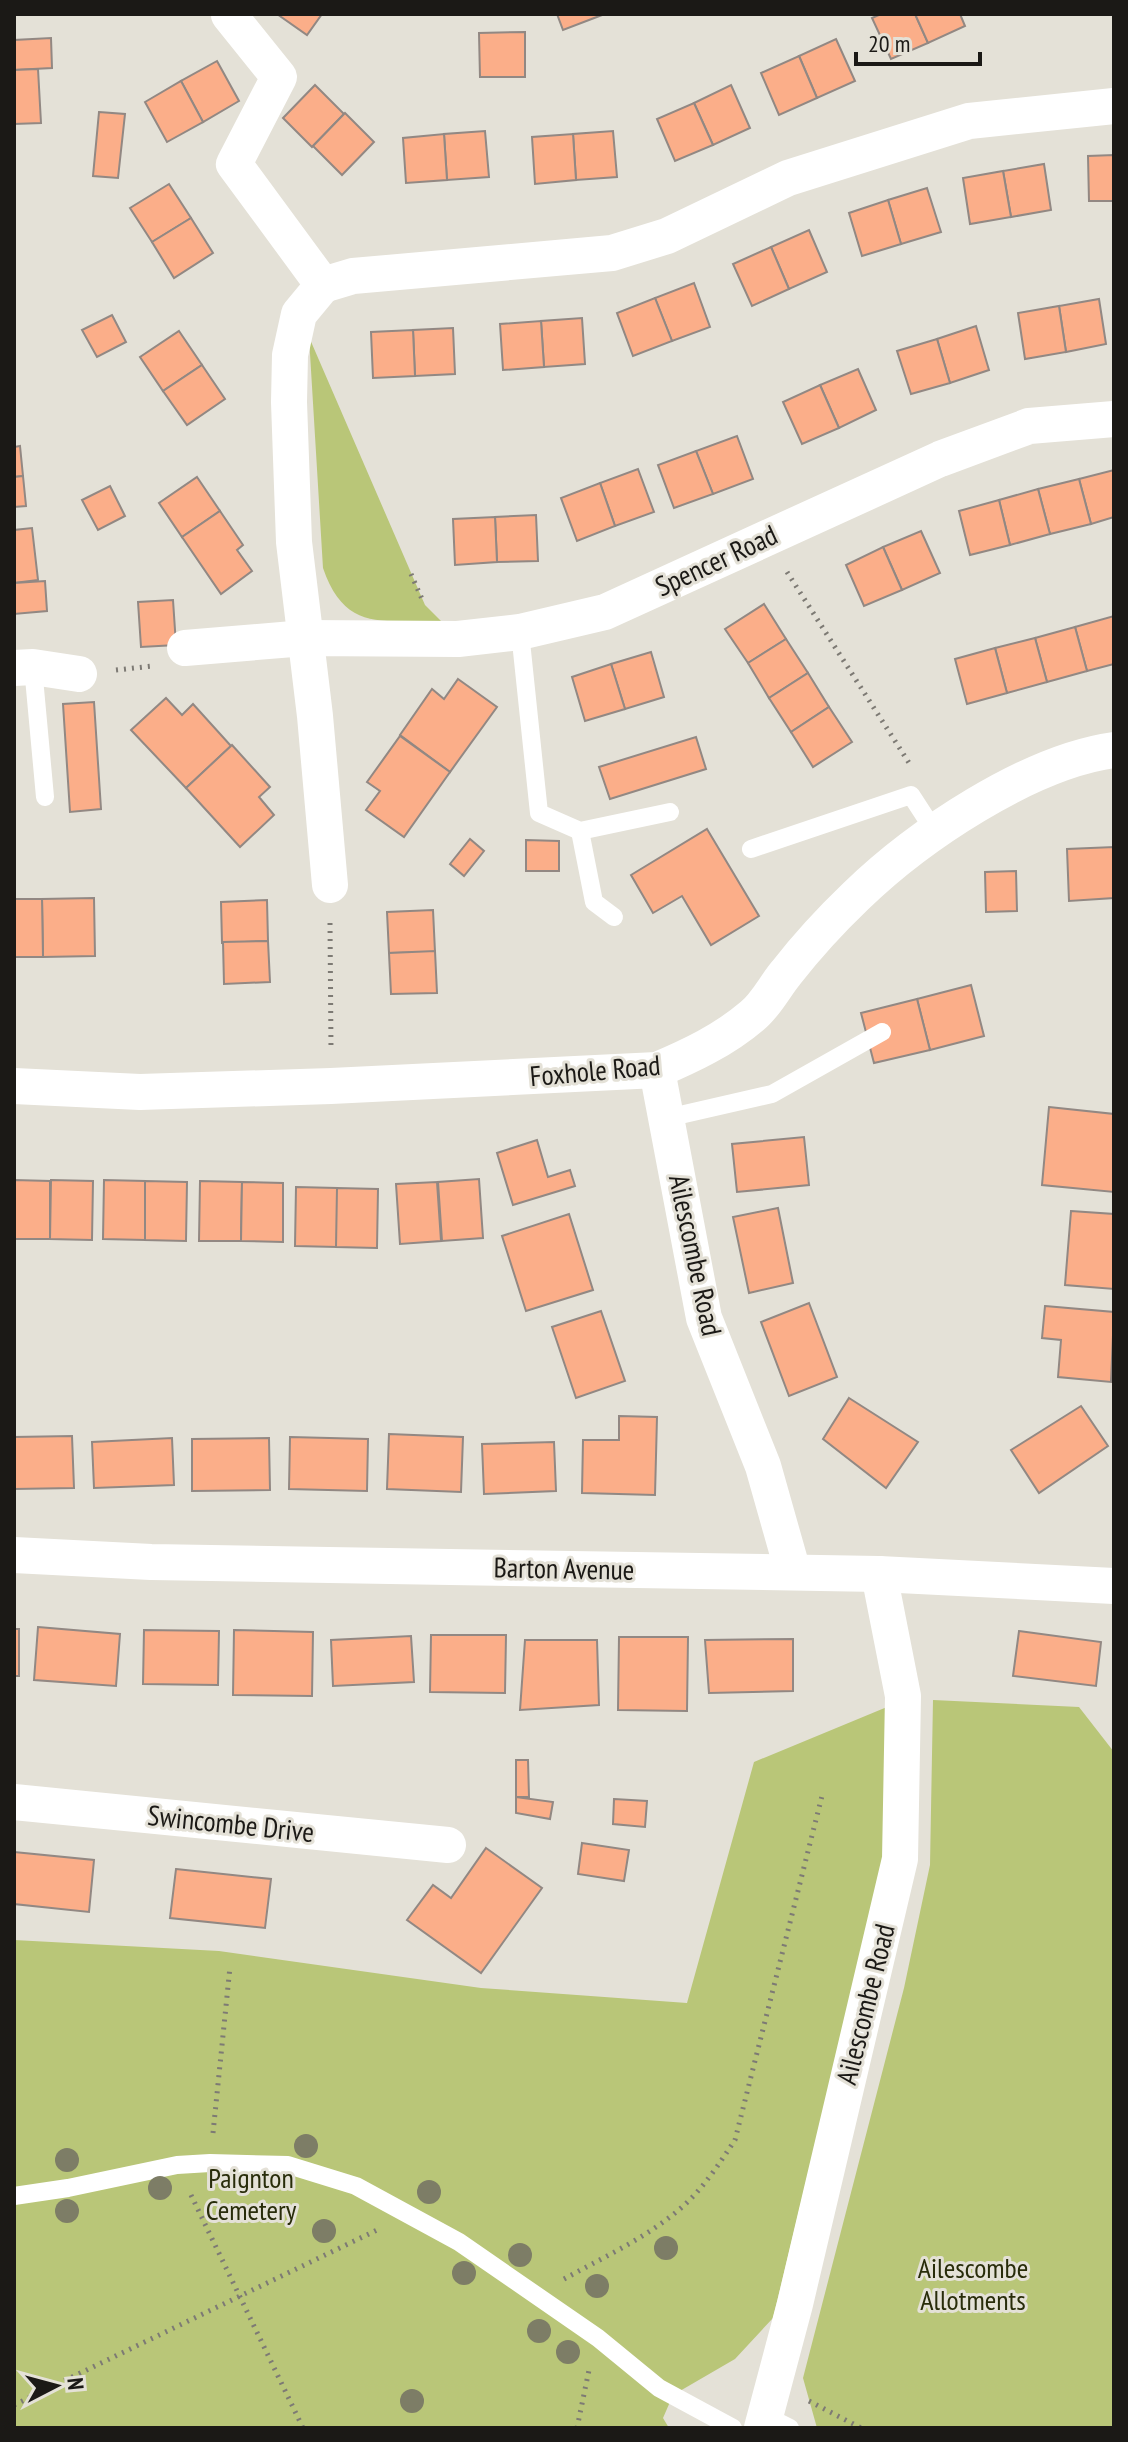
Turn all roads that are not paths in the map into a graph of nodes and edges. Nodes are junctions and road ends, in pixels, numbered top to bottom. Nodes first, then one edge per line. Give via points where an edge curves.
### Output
1 (229, 15) edge
2 (1114, 106) edge
3 (323, 285) junction
4 (1114, 419) edge
5 (520, 632) junction
6 (305, 638) junction
7 (185, 648) dead end
8 (24, 668) edge
9 (79, 674) dead end
10 (1114, 750) edge
11 (45, 797) dead end
12 (670, 812) dead end
13 (580, 831) junction
14 (935, 832) junction
15 (751, 849) dead end
16 (330, 885) road end
17 (614, 917) dead end
18 (882, 1032) dead end
19 (657, 1070) junction
20 (14, 1086) edge
21 (667, 1118) junction
22 (14, 1555) edge
23 (793, 1572) junction
24 (879, 1574) junction
25 (1114, 1586) edge
26 (14, 1802) edge
27 (448, 1845) dead end
28 (14, 2196) edge
29 (765, 2417) edge

1 - 3 street via 279,77 234,164
2 - 3 street via 969,121 788,178 667,236 612,253 353,276
3 - 6 street via 299,314 290,355 294,542
4 - 5 street, Spencer Road via 1029,426 840,502 605,612
5 - 6 street, Spencer Road via 458,639
5 - 13 lane via 539,813
6 - 7 street, Spencer Road
6 - 16 street
8 - 9 street
8 - 11 lane
10 - 14 street, Foxhole Road via 1048,767
12 - 13 lane
13 - 17 lane via 594,902
14 - 15 lane via 911,795
14 - 19 street, Foxhole Road via 857,895 754,1015 702,1050
18 - 21 lane via 772,1094
19 - 20 street, Foxhole Road via 140,1092
19 - 21 street, Ailescombe Road
21 - 23 street, Ailescombe Road via 704,1318 763,1466
22 - 23 street, Barton Avenue via 151,1562
23 - 24 street, Barton Avenue
24 - 25 street, Barton Avenue
24 - 29 street, Ailescombe Road via 903,1696 900,1859
26 - 27 street, Swincombe Drive
28 - 29 lane via 177,2165 288,2165 356,2186 459,2242 598,2338 659,2388

